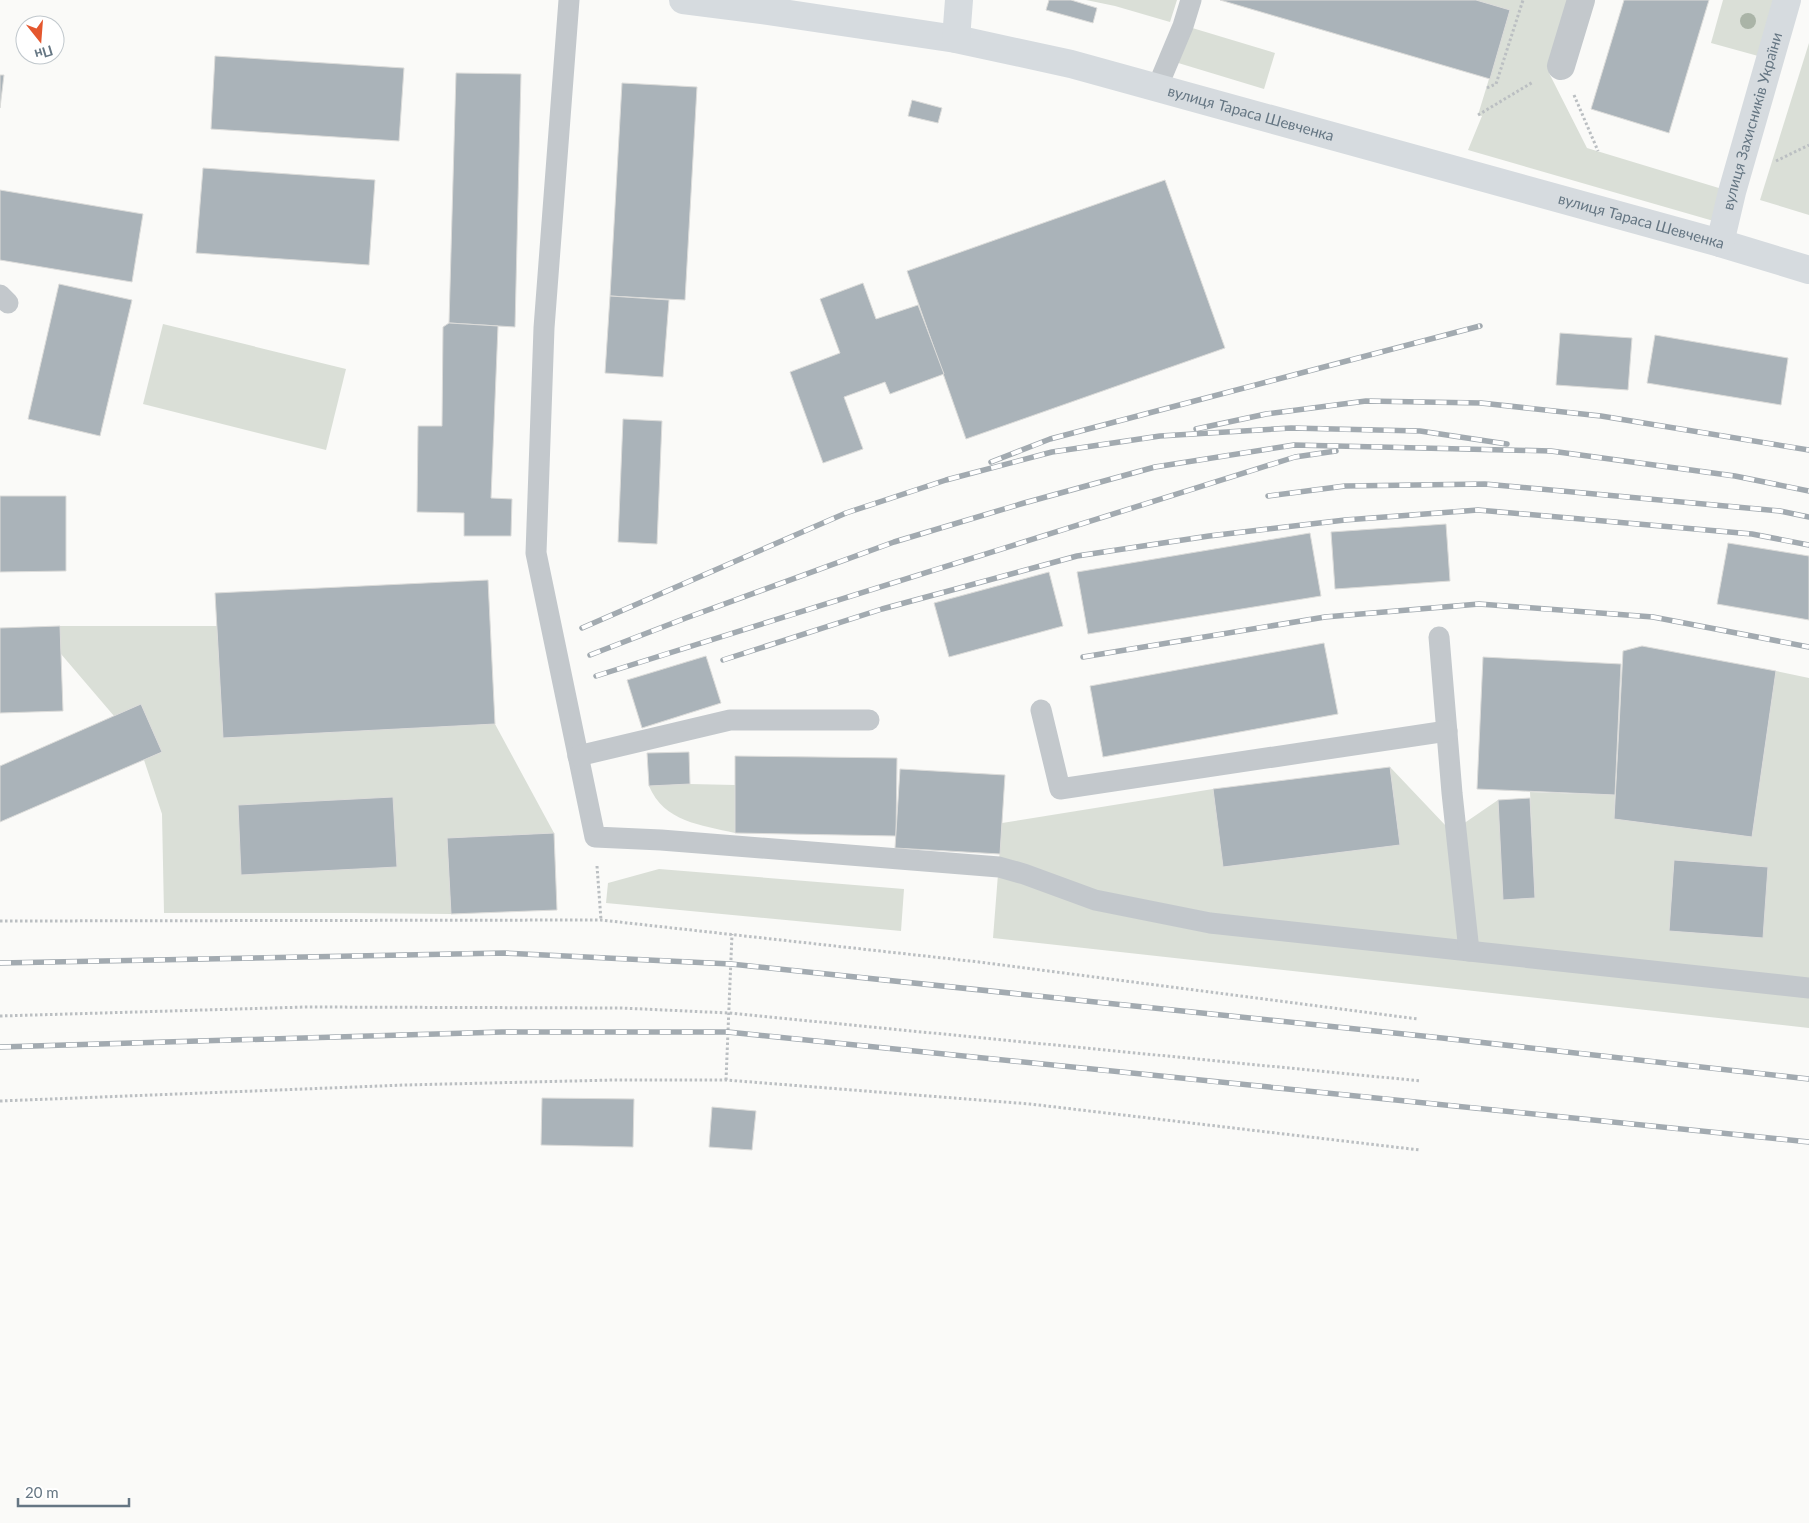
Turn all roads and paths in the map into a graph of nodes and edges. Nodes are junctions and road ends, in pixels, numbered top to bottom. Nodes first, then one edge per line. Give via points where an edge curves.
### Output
1 (569, 0) edge
2 (683, 0) edge
3 (959, 0) edge
4 (1191, 0) edge
5 (1523, 0) edge
6 (1581, 0) edge
7 (1787, 0) edge
8 (956, 39) junction
9 (1561, 66) junction
10 (1157, 88) junction
11 (1487, 88) dead end
12 (1478, 115) dead end
13 (1809, 145) edge
14 (1598, 151) dead end
15 (1771, 164) dead end
16 (1720, 243) junction
17 (1809, 270) edge
18 (1439, 637) dead end
19 (1041, 710) dead end
20 (869, 720) dead end
21 (1447, 731) junction
22 (578, 756) junction
23 (595, 837) junction
24 (601, 920) junction
25 (0, 921) edge
26 (732, 934) junction
27 (1469, 951) junction
28 (1809, 988) edge
29 (728, 1013) junction
30 (0, 1016) edge
31 (1418, 1019) dead end
32 (726, 1080) junction
33 (1421, 1081) dead end
34 (0, 1102) edge
35 (1420, 1150) dead end

1 - 22 lane via 544,328 536,552
2 - 8 main road, вулиця Тараса Шевченка
3 - 8 main road
4 - 10 lane
5 - 11 path via 1496,84
6 - 9 street
7 - 16 main road, вулиця Захисників України
8 - 10 main road, вулиця Тараса Шевченка via 1071,64
9 - 12 path
9 - 14 path
10 - 16 main road, вулиця Тараса Шевченка
13 - 15 path
16 - 17 main road, вулиця Тараса Шевченка
18 - 21 lane
19 - 21 lane via 1060,789
20 - 22 lane via 730,720
21 - 27 lane
22 - 23 lane
23 - 24 path
23 - 27 lane via 999,868 1095,900 1210,923
24 - 25 path
24 - 26 path
26 - 29 path
26 - 31 path
27 - 28 lane
29 - 30 path via 621,1008 306,1007
29 - 32 path
29 - 33 path
32 - 34 path via 405,1085
32 - 35 path via 1030,1104

